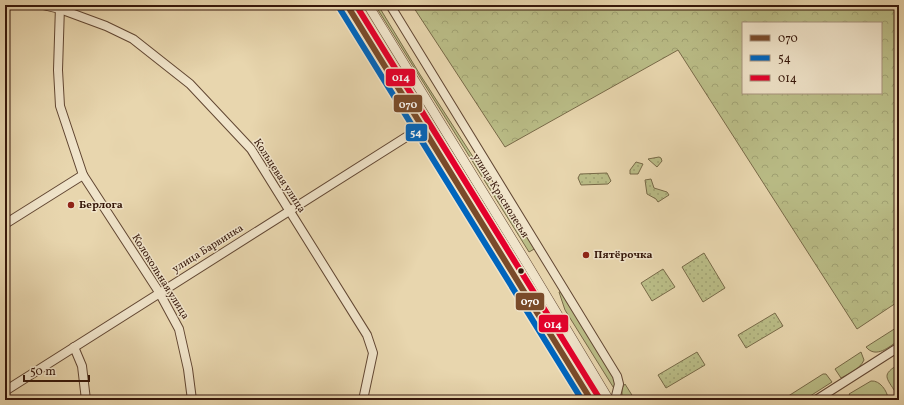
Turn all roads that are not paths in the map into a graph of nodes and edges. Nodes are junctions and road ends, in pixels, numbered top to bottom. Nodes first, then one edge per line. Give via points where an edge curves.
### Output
1 (43, 5) edge
2 (346, 5) edge
3 (368, 5) edge
4 (390, 5) edge
5 (60, 7) edge
6 (422, 127) junction
7 (83, 175) junction
8 (289, 211) junction
9 (5, 224) edge
10 (159, 292) junction
11 (74, 347) junction
12 (899, 347) edge
13 (5, 390) edge
14 (86, 400) edge
15 (192, 400) edge
16 (363, 400) edge
17 (591, 400) edge
18 (609, 400) edge
19 (615, 400) edge
20 (816, 400) edge

1 - 5 street, Кольцевая улица
2 - 6 street
3 - 18 street, улица Краснолесья
4 - 19 street, улица Краснолесья via 617,376 619,384
5 - 7 street, Колокольная улица via 60,106
5 - 8 street, Кольцевая улица via 133,39 190,84 251,149
6 - 8 street, улица Барвинка
6 - 17 street
7 - 9 street
7 - 10 street, Колокольная улица
8 - 10 street, улица Барвинка
8 - 16 street, Кольцевая улица via 367,335 373,353
10 - 11 street, улица Барвинка
10 - 15 street, Колокольная улица via 179,329
11 - 13 street, улица Барвинка
11 - 14 street via 82,366
12 - 20 street

